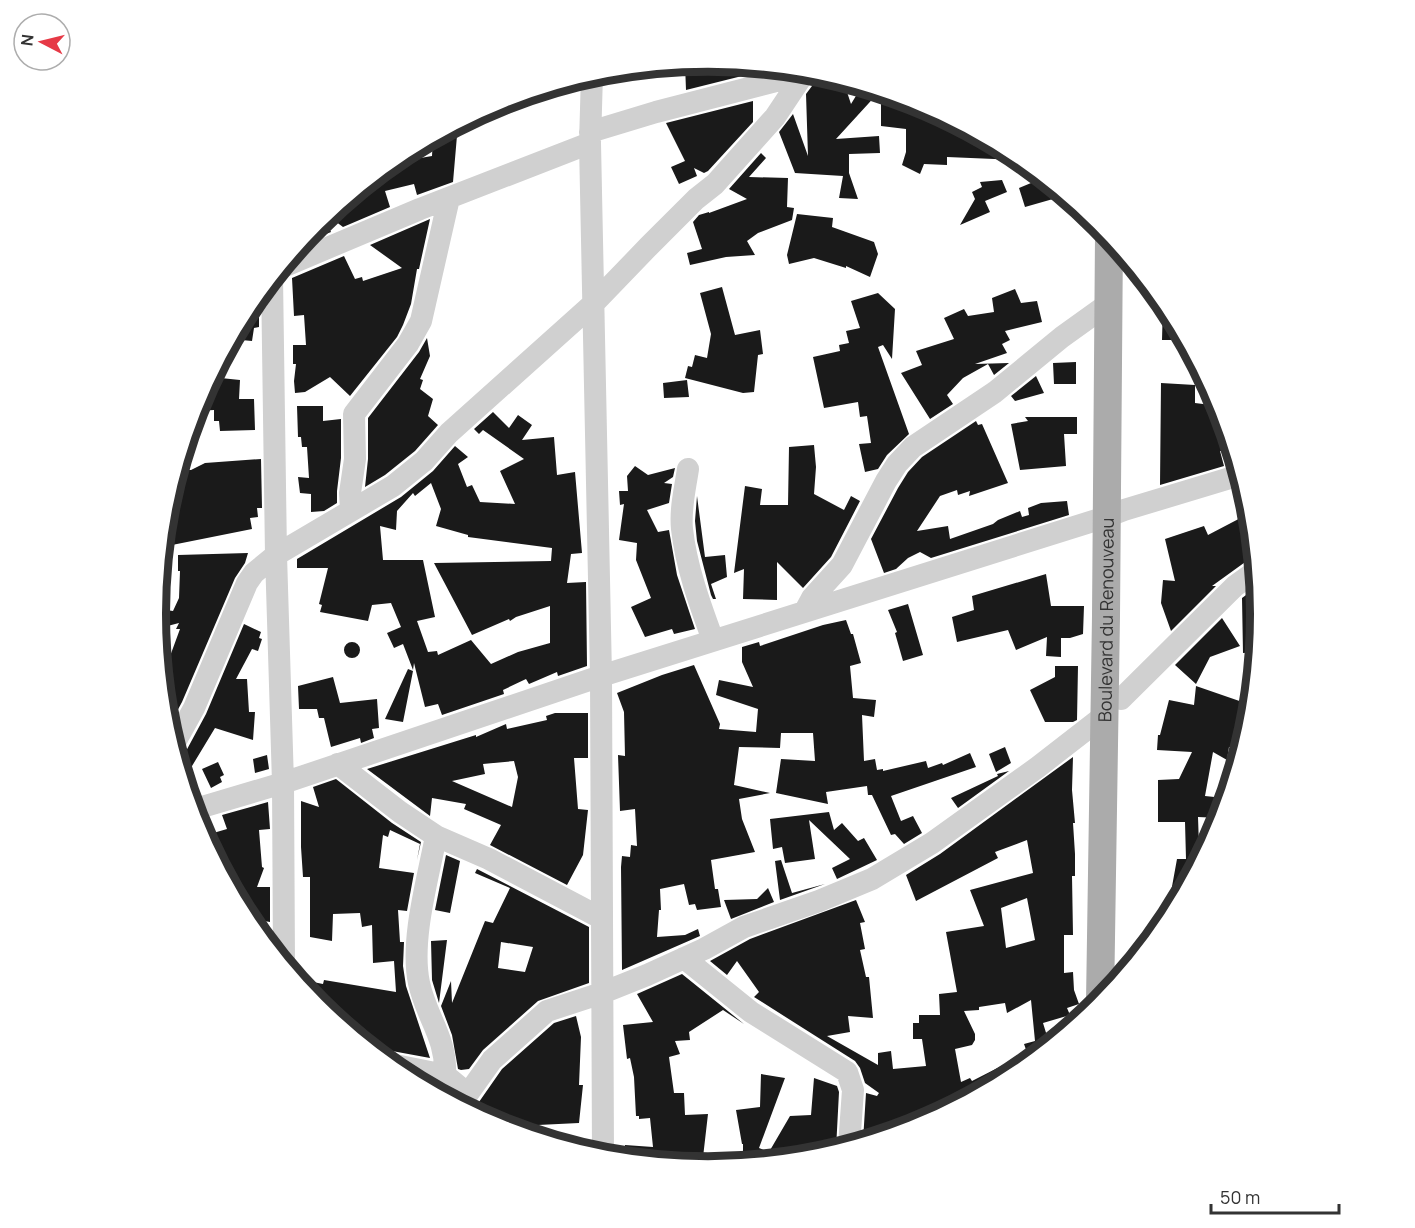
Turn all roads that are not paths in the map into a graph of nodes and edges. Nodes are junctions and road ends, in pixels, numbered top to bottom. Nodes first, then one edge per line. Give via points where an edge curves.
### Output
1 (787, 78) edge
2 (802, 80) edge
3 (592, 84) edge
4 (590, 137) junction
5 (449, 198) junction
6 (1109, 250) edge
7 (297, 261) edge
8 (1126, 271) edge
9 (273, 291) edge
10 (594, 303) junction
11 (1108, 304) junction
12 (688, 469) dead end
13 (1232, 477) edge
14 (351, 510) junction
15 (1115, 513) junction
16 (276, 555) junction
17 (1248, 577) edge
18 (805, 611) junction
19 (712, 640) junction
20 (601, 676) junction
21 (1113, 707) junction
22 (179, 734) edge
23 (338, 764) junction
24 (283, 783) junction
25 (202, 807) edge
26 (435, 836) junction
27 (602, 918) junction
28 (284, 951) edge
29 (684, 958) junction
30 (1119, 966) edge
31 (1101, 987) edge
32 (602, 993) junction
33 (412, 1068) edge
34 (445, 1075) junction
35 (461, 1096) edge
36 (465, 1098) edge
37 (850, 1137) edge
38 (603, 1146) edge

1 - 4 street via 656,112
2 - 10 street via 738,160
3 - 4 street
4 - 5 street
4 - 10 street
5 - 7 street
5 - 14 street via 421,321 354,414
6 - 11 main road, Boulevard du Renouveau
8 - 15 main road, Boulevard du Renouveau
9 - 16 street
10 - 14 street via 449,433 424,461 393,486
10 - 20 street
11 - 15 main road, Boulevard du Renouveau
11 - 18 street via 995,392 913,447 886,482 842,565
12 - 19 street via 682,529
13 - 15 street
14 - 16 street
15 - 18 street
15 - 21 main road, Boulevard du Renouveau
16 - 22 street via 247,583
16 - 24 street
17 - 21 street
18 - 19 street
19 - 20 street
20 - 23 street
20 - 27 street
21 - 29 street via 932,843 872,879 744,927
21 - 30 main road, Boulevard du Renouveau
21 - 31 main road, Boulevard du Renouveau
23 - 24 street
23 - 26 street
24 - 25 street
24 - 28 street
26 - 27 street via 489,859
26 - 34 street via 417,963 423,996 444,1049
27 - 32 street
29 - 32 street
29 - 37 street via 751,1012 847,1072 853,1090
32 - 36 street via 539,1016 492,1060
32 - 38 street
33 - 34 street
34 - 35 street

